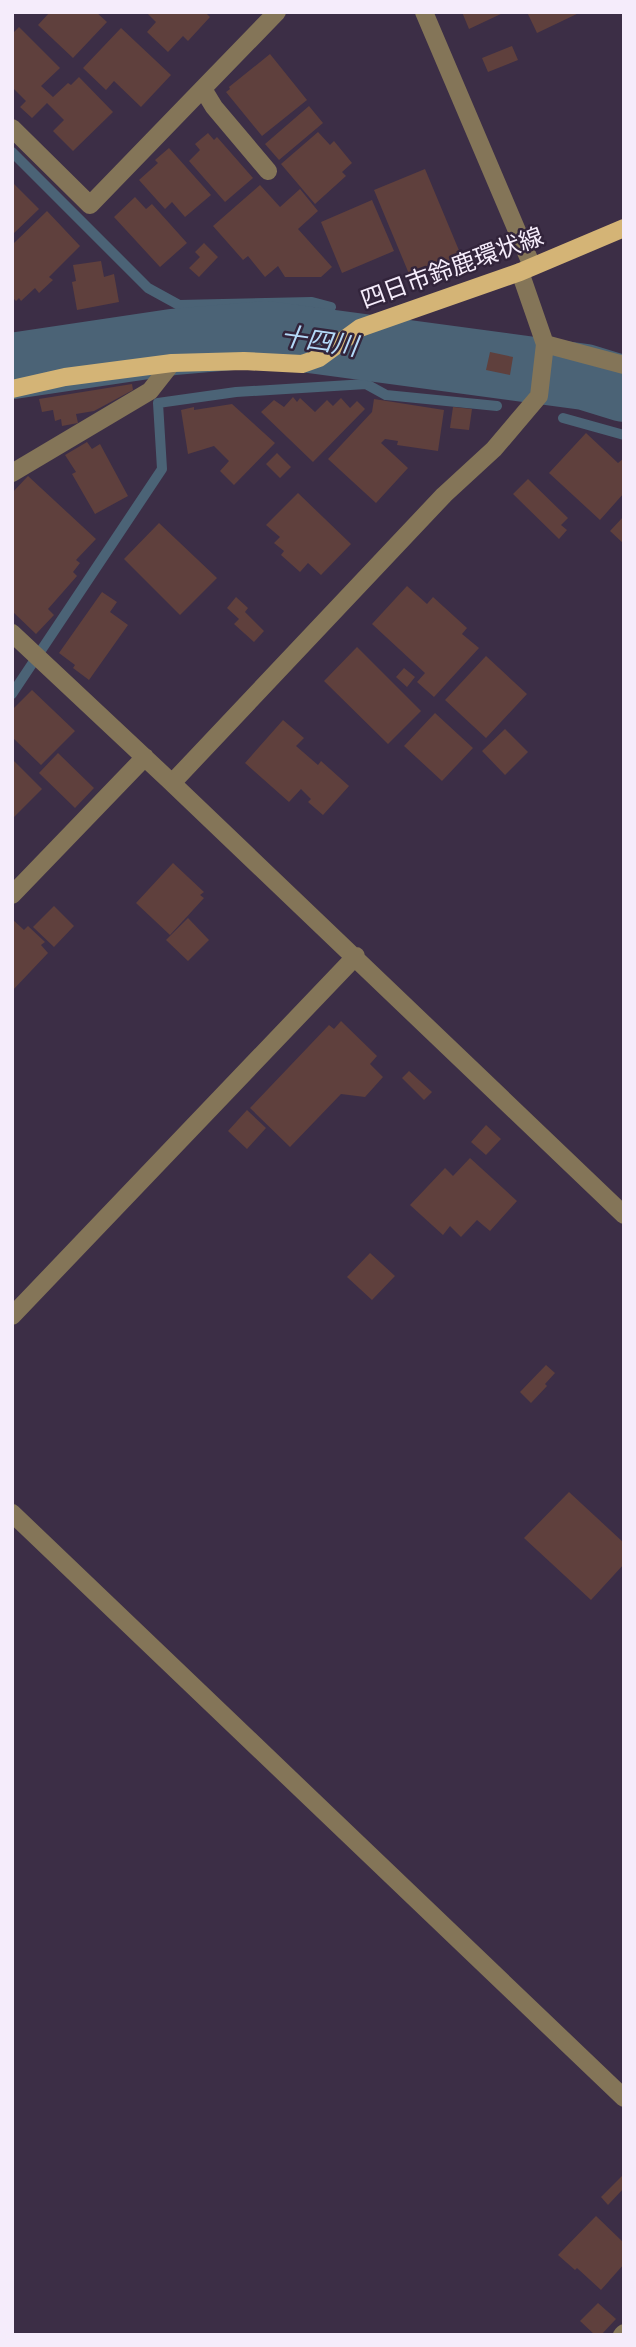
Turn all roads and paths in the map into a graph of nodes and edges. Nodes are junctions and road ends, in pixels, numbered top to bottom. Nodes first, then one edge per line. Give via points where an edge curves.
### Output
1 (277, 12) edge
2 (424, 12) edge
3 (203, 89) junction
4 (12, 128) edge
5 (268, 171) dead end
6 (624, 228) edge
7 (526, 269) junction
8 (545, 344) junction
9 (172, 363) junction
10 (624, 365) edge
11 (12, 389) edge
12 (12, 472) edge
13 (18, 638) edge
14 (145, 757) junction
15 (172, 783) junction
16 (12, 895) edge
17 (356, 956) junction
18 (624, 1214) edge
19 (12, 1316) edge
20 (12, 1513) edge
21 (624, 2098) edge

1 - 3 street
2 - 7 street
3 - 4 street via 90,205
3 - 5 street
6 - 7 main road, 四日市鈴鹿環状線
7 - 8 street
7 - 9 main road, 四日市鈴鹿環状線 via 360,328 319,358 302,364
8 - 10 street
8 - 15 street via 539,396 494,449 444,495
9 - 11 main road, 四日市鈴鹿環状線
9 - 12 street via 150,391
13 - 14 street
14 - 15 street
14 - 16 street
15 - 17 street
17 - 18 street
17 - 19 street
20 - 21 street

